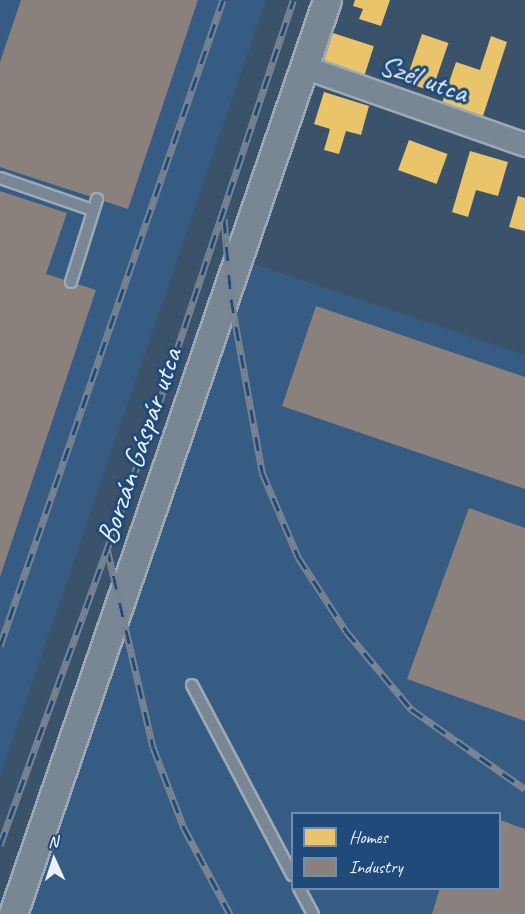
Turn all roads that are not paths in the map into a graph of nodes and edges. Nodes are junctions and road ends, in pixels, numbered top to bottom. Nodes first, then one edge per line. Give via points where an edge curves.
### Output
1 (327, 0) edge
2 (304, 67) junction
3 (525, 145) edge
4 (0, 178) edge
5 (71, 282) dead end
6 (192, 685) dead end
7 (291, 873) edge
8 (300, 890) edge
9 (13, 914) edge
10 (313, 914) edge

1 - 2 street, Borzán Gáspár utca
2 - 3 street, Szél utca
2 - 9 street, Borzán Gáspár utca
4 - 5 lane via 95,205
6 - 7 lane
8 - 10 lane

